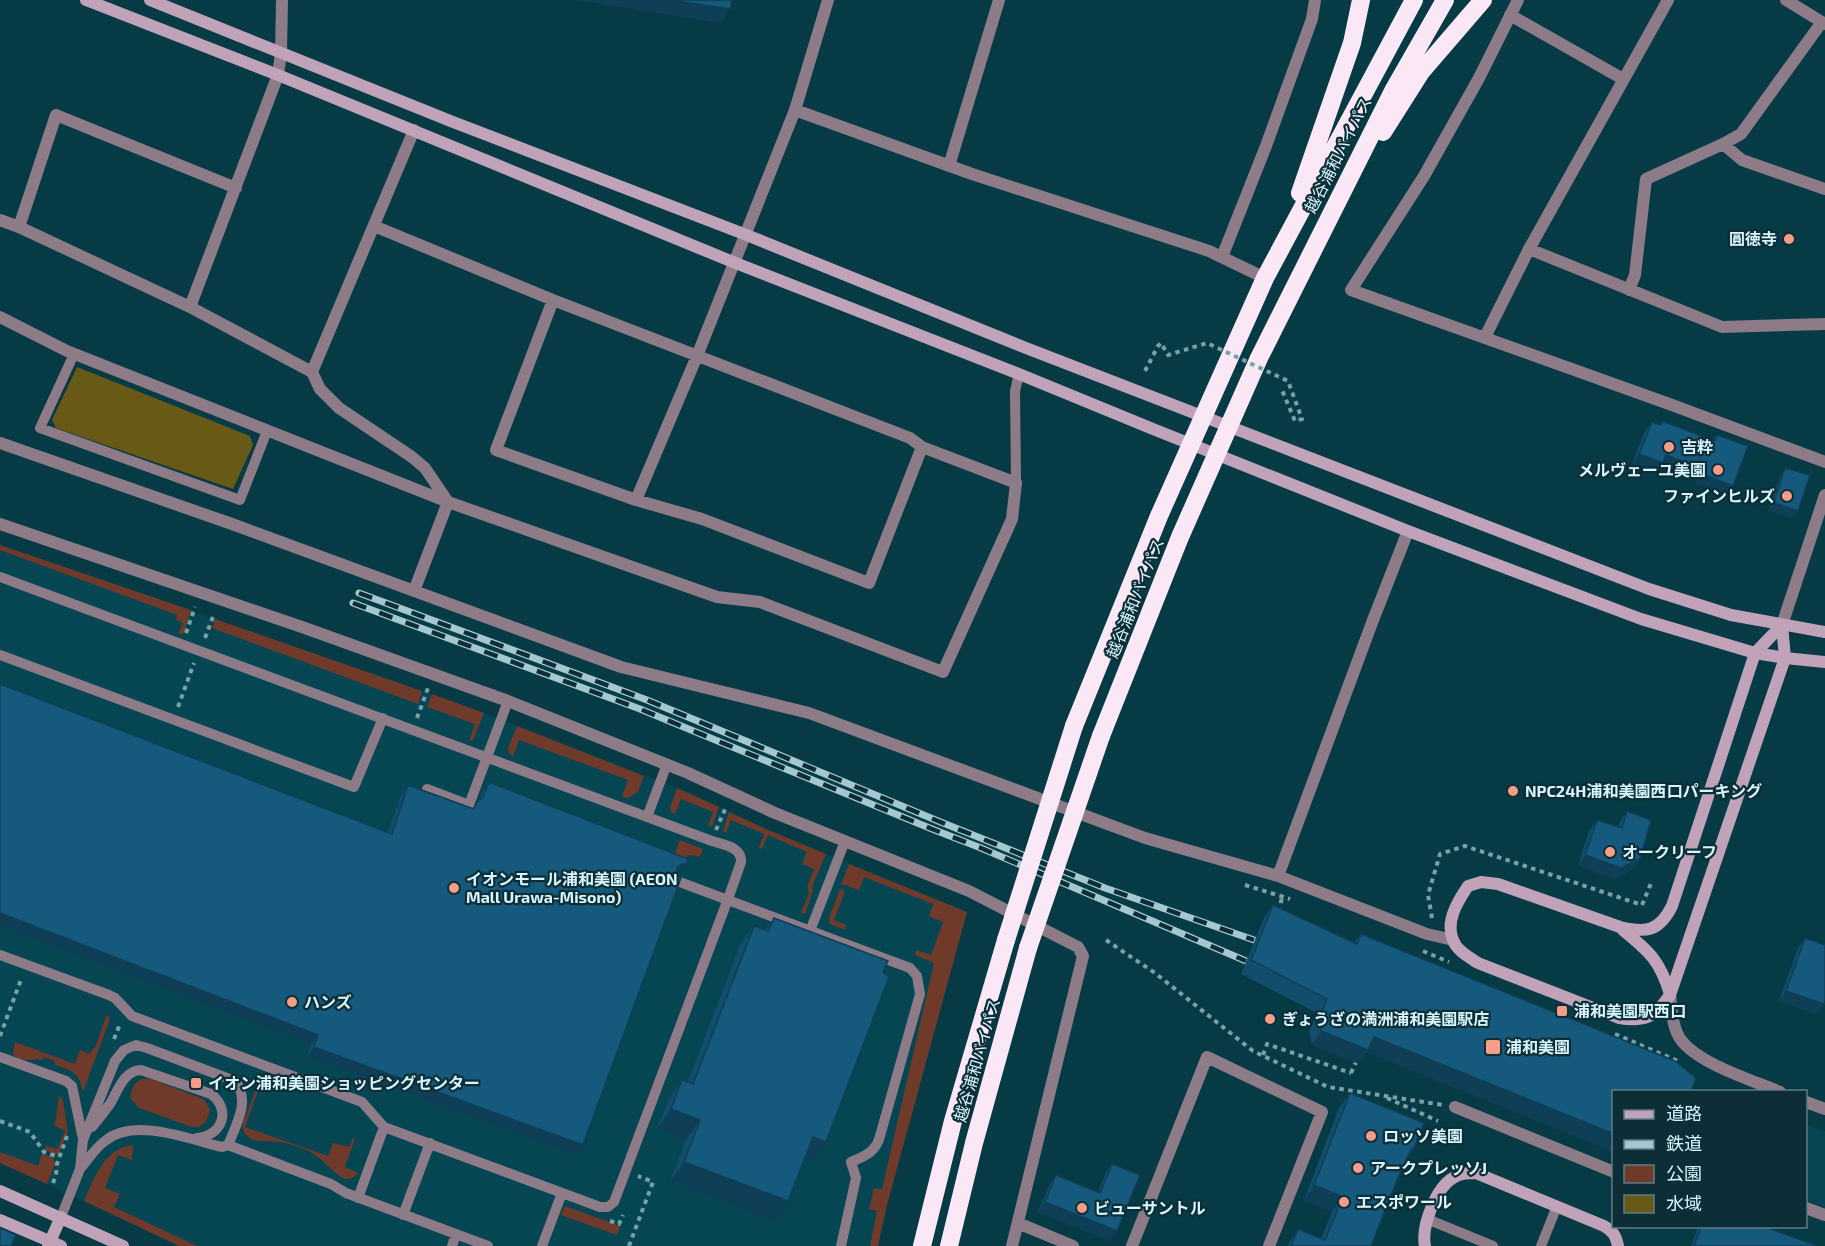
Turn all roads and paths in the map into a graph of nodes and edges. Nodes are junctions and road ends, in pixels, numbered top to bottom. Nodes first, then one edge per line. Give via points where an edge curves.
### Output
1 (86, 0) edge
2 (150, 0) edge
3 (282, 0) edge
4 (828, 0) edge
5 (999, 0) edge
6 (1315, 0) edge
7 (1361, 0) edge
8 (1414, 0) edge
9 (1445, 0) edge
10 (1483, 0) edge
11 (1518, 0) edge
12 (1668, 0) edge
13 (1786, 0) edge
14 (1510, 15) junction
15 (1823, 23) edge
16 (282, 53) junction
17 (278, 75) junction
18 (1623, 79) junction
19 (795, 110) junction
20 (414, 130) junction
21 (1723, 144) junction
22 (949, 166) junction
23 (236, 188) junction
24 (1825, 189) edge
25 (0, 220) edge
26 (1325, 223) junction
27 (374, 226) junction
28 (19, 227) junction
29 (744, 234) junction
30 (1282, 246) junction
31 (1529, 249) junction
32 (1222, 257) junction
33 (733, 262) junction
34 (1265, 278) junction
35 (1629, 290) junction
36 (553, 300) junction
37 (190, 307) junction
38 (1, 320) edge
39 (1825, 324) edge
40 (1485, 337) junction
41 (74, 354) junction
42 (696, 356) junction
43 (1145, 371) dead end
44 (312, 372) junction
45 (1019, 374) junction
46 (1282, 390) dead end
47 (1203, 416) junction
48 (1230, 426) junction
49 (267, 430) junction
50 (0, 442) edge
51 (1191, 444) junction
52 (921, 447) junction
53 (1217, 455) junction
54 (1825, 462) edge
55 (1016, 483) junction
56 (1825, 495) edge
57 (636, 500) junction
58 (448, 502) junction
59 (0, 524) edge
60 (1408, 531) junction
61 (0, 577) edge
62 (414, 591) junction
63 (214, 614) dead end
64 (1782, 625) junction
65 (1825, 632) edge
66 (204, 642) dead end
67 (1755, 652) junction
68 (0, 655) edge
69 (196, 657) dead end
70 (1785, 658) junction
71 (1825, 662) edge
72 (428, 687) dead end
73 (507, 701) junction
74 (176, 710) dead end
75 (382, 718) junction
76 (413, 729) junction
77 (486, 757) junction
78 (667, 764) junction
79 (427, 789) edge
80 (647, 817) junction
81 (845, 841) junction
82 (1278, 876) junction
83 (677, 881) edge
84 (1236, 882) dead end
85 (1282, 897) junction
86 (1298, 903) dead end
87 (1277, 918) edge
88 (1620, 927) junction
89 (810, 931) junction
90 (1106, 940) dead end
91 (1453, 940) junction
92 (1413, 947) dead end
93 (0, 955) edge
94 (1458, 966) dead end
95 (23, 974) dead end
96 (1670, 995) junction
97 (129, 1030) dead end
98 (1614, 1034) edge
99 (0, 1035) edge
100 (111, 1048) dead end
101 (1360, 1052) edge
102 (1263, 1055) junction
103 (1, 1058) edge
104 (1685, 1065) dead end
105 (1775, 1090) edge
106 (1383, 1096) junction
107 (1807, 1102) edge
108 (1455, 1107) joint
109 (1824, 1107) edge
110 (0, 1121) edge
111 (1438, 1121) dead end
112 (384, 1127) junction
113 (69, 1131) dead end
114 (186, 1138) junction
115 (83, 1140) junction
116 (430, 1143) junction
117 (228, 1145) junction
118 (59, 1157) junction
119 (640, 1167) dead end
120 (80, 1169) junction
121 (1612, 1171) edge
122 (637, 1176) junction
123 (53, 1183) dead end
124 (633, 1186) dead end
125 (0, 1191) edge
126 (562, 1192) junction
127 (358, 1198) junction
128 (626, 1205) dead end
129 (1557, 1206) junction
130 (1807, 1208) edge
131 (403, 1215) junction
132 (1825, 1215) edge
133 (61, 1217) junction
134 (1427, 1219) junction
135 (0, 1220) edge
136 (609, 1220) dead end
137 (1018, 1223) junction
138 (456, 1234) junction
139 (53, 1244) edge
140 (123, 1246) edge
141 (452, 1246) edge
142 (488, 1246) edge
143 (542, 1246) edge
144 (629, 1246) edge
145 (841, 1246) edge
146 (922, 1246) edge
147 (950, 1246) edge
148 (1012, 1246) edge
149 (1073, 1246) edge
150 (1132, 1246) edge
151 (1269, 1246) edge
152 (1425, 1246) edge
153 (1493, 1246) edge
154 (1541, 1246) edge
155 (1618, 1246) edge

1 - 17 street
2 - 16 street
3 - 16 street
4 - 19 street
5 - 22 street
6 - 32 street via 1312,19
7 - 30 highway via 1352,43
8 - 30 highway, 越谷浦和バイパス
9 - 26 highway, 越谷浦和バイパス
10 - 26 highway via 1421,72
11 - 14 street
12 - 18 street
13 - 15 street
14 - 18 street
14 - 40 street via 1424,176 1351,290
15 - 21 street via 1741,134
16 - 17 street
16 - 29 street
17 - 20 street
17 - 23 street
18 - 31 street
19 - 22 street
19 - 29 street
20 - 27 street
20 - 33 street
21 - 24 street via 1742,160
21 - 35 street via 1646,179 1635,275
22 - 32 street
23 - 28 street via 56,115
23 - 37 street
25 - 28 street
26 - 48 highway, 越谷浦和バイパス
27 - 36 street
27 - 44 street
28 - 37 street
29 - 33 street
29 - 47 street
30 - 34 highway, 越谷浦和バイパス
31 - 35 street
31 - 40 street
32 - 34 street
33 - 42 street
33 - 45 street
34 - 47 highway, 越谷浦和バイパス
35 - 39 street via 1722,327
36 - 42 street
36 - 57 street via 496,450
37 - 44 street
38 - 41 street
40 - 54 street
41 - 49 street
41 - 49 lane via 40,428 240,500
42 - 52 street via 910,438
42 - 57 street
43 - 46 path, bridge via 1161,343 1168,355 1207,343 1288,381 1302,419 1294,422
44 - 58 street via 320,389 339,408 425,468
45 - 51 street
45 - 55 lane via 1014,391
47 - 48 street
47 - 51 highway, 越谷浦和バイパス
48 - 53 highway, 越谷浦和バイパス
48 - 64 street via 1649,590 1731,615
49 - 58 street
50 - 62 street
51 - 53 street
51 - 146 highway, 越谷浦和バイパス, bridge via 1074,726 953,1121
52 - 55 street
52 - 57 street via 869,582 702,519
53 - 60 street
53 - 147 highway, 越谷浦和バイパス, bridge via 1101,736 1028,948
55 - 58 street via 1012,519 943,672 760,602 717,597
56 - 64 street
58 - 62 street
59 - 73 street
60 - 67 street via 1641,619
60 - 82 street
61 - 75 lane
62 - 82 street via 621,667 809,713 1145,838
63 - 66 path
64 - 65 street
64 - 67 street
64 - 70 street
67 - 70 street
67 - 88 street via 1672,906 1659,925 1648,931
68 - 75 lane via 354,786
69 - 74 path
70 - 71 street
70 - 96 street
72 - 76 path
73 - 77 lane
73 - 78 street
75 - 76 lane
76 - 77 lane
77 - 79 lane via 469,805
77 - 80 lane
78 - 80 lane
78 - 81 street
80 - 126 lane via 736,850 741,862 618,1195 608,1207 600,1207
81 - 89 lane
81 - 137 street via 969,891 1078,947 1083,956
82 - 91 street via 1427,934
83 - 89 lane, bridge
84 - 85 path
85 - 86 path
85 - 87 path
88 - 91 street via 1498,884 1481,882 1468,886 1457,903 1451,923
88 - 96 street via 1657,960
89 - 145 lane, bridge via 910,968 920,994 878,1145 872,1153 851,1162 856,1178
90 - 102 path
91 - 96 street via 1478,963 1619,1018 1648,1018 1661,1009
92 - 94 path
93 - 112 lane via 109,995 132,1016 362,1102
95 - 99 path
96 - 105 street via 1677,1031 1690,1049 1703,1060
97 - 100 path via 120,1025
98 - 104 path
101 - 102 path, bridge via 1351,1073 1268,1044
102 - 106 path via 1328,1087
103 - 115 lane via 72,1086
106 - 108 path
106 - 111 path
107 - 109 street
108 - 121 street
110 - 118 path via 30,1132 44,1152
112 - 116 lane
112 - 127 lane
113 - 118 path
114 - 115 lane via 210,1136 217,1130 223,1115 218,1100 211,1094 136,1070 125,1077
114 - 117 lane
114 - 120 lane via 156,1131 120,1132 104,1141
115 - 117 lane via 115,1061 124,1050 136,1046 235,1082 243,1106
115 - 120 lane
116 - 126 lane
116 - 131 lane
117 - 127 lane
118 - 123 path
119 - 122 path
120 - 133 lane
122 - 124 path
122 - 144 path via 652,1182
125 - 133 street
126 - 143 lane
127 - 131 lane
128 - 136 path via 619,1224
129 - 134 street via 1476,1173 1466,1173 1447,1183
129 - 154 lane
129 - 155 street via 1611,1230
130 - 132 street
131 - 138 lane
133 - 139 street
133 - 140 street
134 - 152 street
134 - 153 lane
135 - 139 street
137 - 148 street
137 - 149 street
138 - 141 lane
138 - 142 lane
150 - 151 street via 1207,1057 1322,1112

